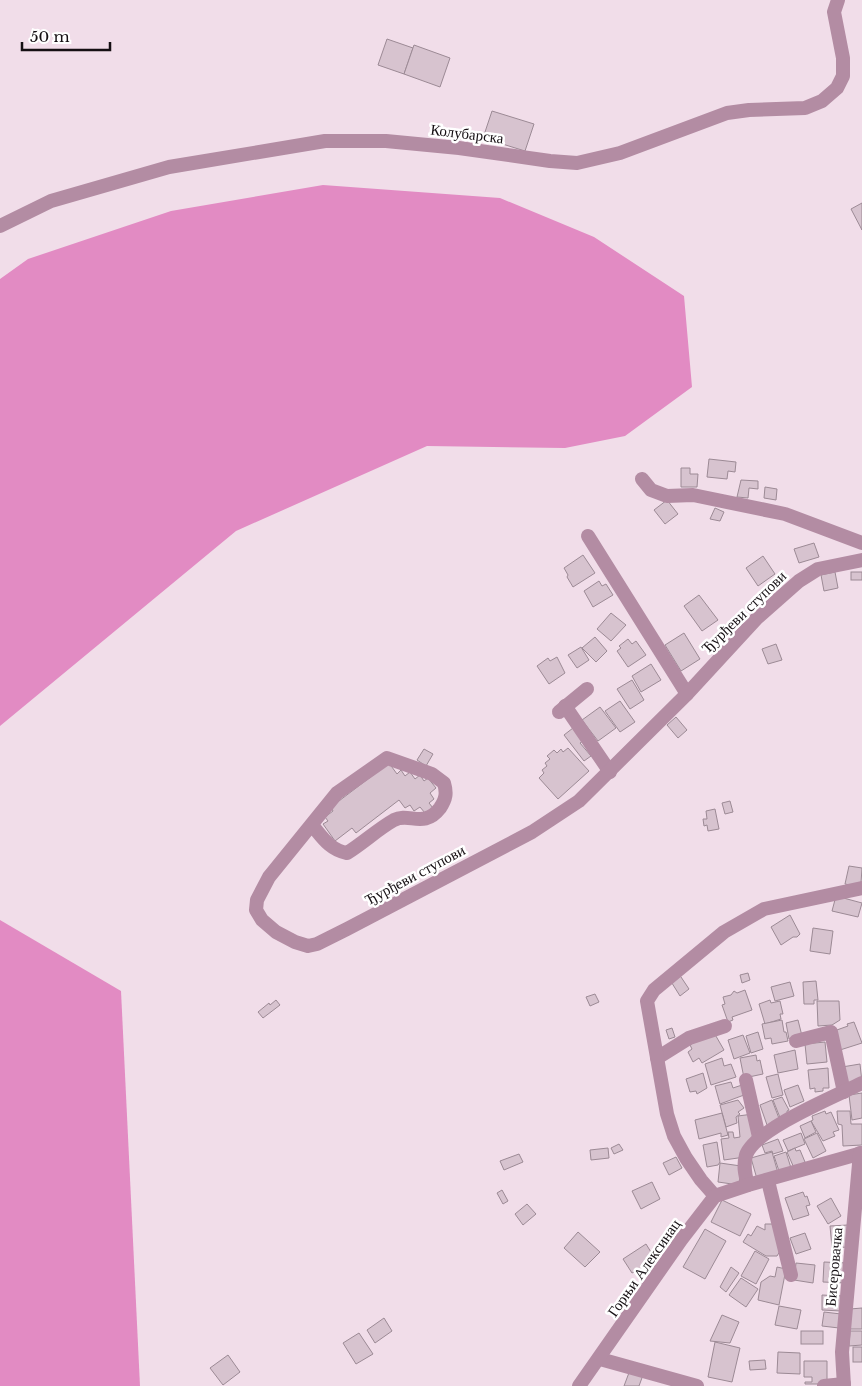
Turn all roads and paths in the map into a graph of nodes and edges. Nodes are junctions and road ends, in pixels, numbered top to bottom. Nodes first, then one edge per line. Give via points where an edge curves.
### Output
1 (838, 0) edge
2 (0, 226) edge
3 (642, 479) dead end
4 (588, 536) dead end
5 (862, 543) edge
6 (862, 560) edge
7 (587, 689) dead end
8 (687, 694) junction
9 (610, 772) junction
10 (312, 825) junction
11 (862, 888) edge
12 (725, 1026) dead end
13 (796, 1041) dead end
14 (657, 1058) junction
15 (746, 1080) dead end
16 (862, 1083) edge
17 (844, 1092) junction
18 (759, 1137) junction
19 (861, 1154) edge
20 (768, 1181) junction
21 (748, 1185) junction
22 (715, 1196) junction
23 (791, 1274) dead end
24 (600, 1359) junction
25 (844, 1385) edge
26 (580, 1386) edge
27 (697, 1386) edge
28 (824, 1386) edge

1 - 2 street, Колубарска via 834,12 843,76 837,88 822,101 805,108 727,113 620,153 577,163 386,141 325,141 169,168 51,201
3 - 5 street via 651,490 667,496 693,495 785,514
4 - 8 street
6 - 8 street, Ђурђеви ступови via 818,569 799,581 757,618
7 - 9 street via 562,709
8 - 9 street, Ђурђеви ступови
9 - 10 street, Ђурђеви ступови via 579,802 546,824 308,946 285,938 262,920 256,910 256,900 265,883
10 - 10 street, Ђурђеви ступови via 337,793 386,758 432,774 444,783 447,792 437,812 428,818 397,818 346,853 337,851
11 - 14 street via 764,909 724,932 654,990 647,1001
12 - 14 street via 689,1038
13 - 17 street via 831,1032
14 - 22 street via 674,1136 701,1180
15 - 18 street
16 - 17 street
17 - 18 street
18 - 21 street via 747,1154 744,1171
19 - 20 street
19 - 25 street, Бисеровачка via 842,1352
20 - 21 street
20 - 23 street
21 - 22 street
22 - 24 street, Горњи Алексинац
24 - 26 street, Горњи Алексинац
24 - 27 street
25 - 28 street, Бисеровачка

